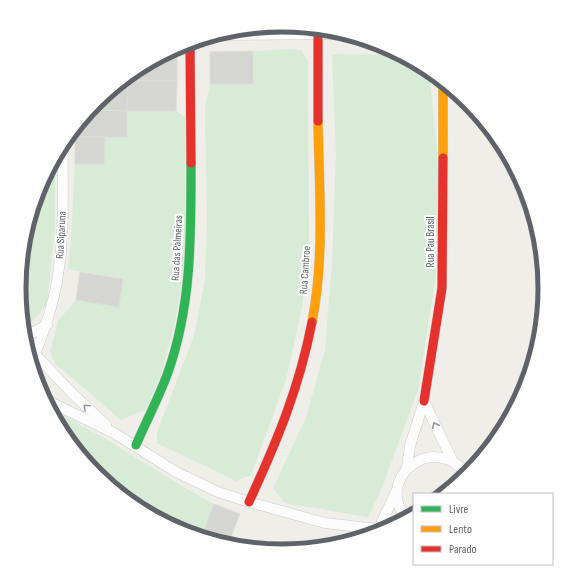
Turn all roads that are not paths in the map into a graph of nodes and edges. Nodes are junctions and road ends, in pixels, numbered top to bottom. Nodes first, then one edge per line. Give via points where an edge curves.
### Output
1 (286, 32) edge
2 (266, 33) edge
3 (318, 34) edge
4 (190, 50) edge
5 (443, 88) edge
6 (63, 156) edge
7 (47, 325) junction
8 (30, 334) edge
9 (35, 354) joint
10 (424, 401) junction
11 (53, 403) edge
12 (114, 433) junction
13 (136, 445) junction
14 (452, 460) junction
15 (408, 467) junction
16 (464, 470) edge
17 (397, 490) junction
18 (249, 502) junction
19 (403, 515) edge
20 (384, 524) edge
21 (371, 529) edge

1 - 2 street
3 - 18 street, Rua Cambroe via 319,242 314,309 306,358 284,426
4 - 13 street, Rua das Palmeiras via 191,242 186,298 167,375
5 - 10 street, Rua Pau Brasil via 442,288
6 - 7 street, Rua Siparuna via 58,275
7 - 8 street
7 - 9 street, Rua Siparuna
12 -> 9 street
14 -> 10 street
10 - 15 street via 410,446
11 - 12 street
12 - 13 street
13 - 18 street via 176,472 218,492
14 - 15 street via 431,456 420,459
14 - 16 street
15 - 17 street via 401,476
17 - 19 street via 397,502
17 - 20 street
18 - 21 street via 325,523

